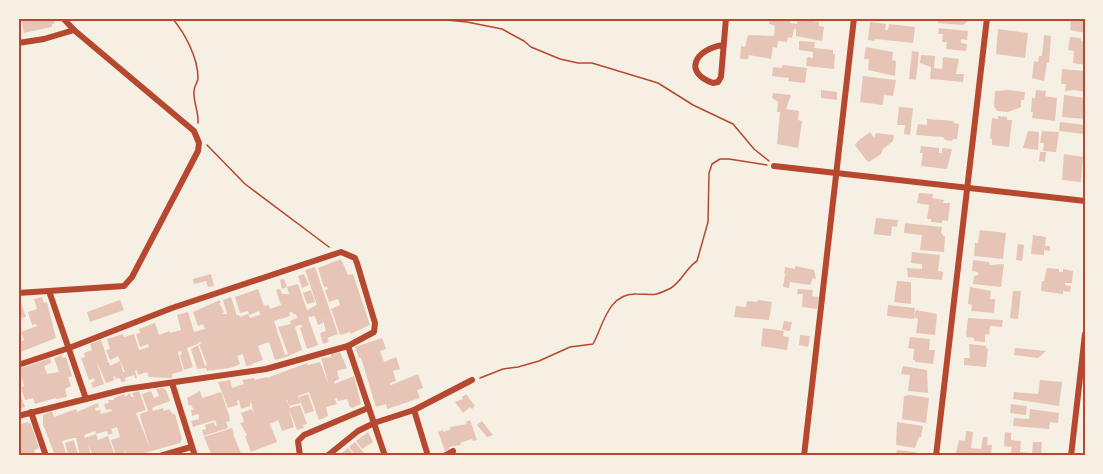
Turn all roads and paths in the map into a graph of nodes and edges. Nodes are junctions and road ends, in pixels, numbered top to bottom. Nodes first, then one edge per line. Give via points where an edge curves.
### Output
1 (63, 18) edge
2 (426, 18) edge
3 (726, 18) edge
4 (854, 18) edge
5 (987, 18) edge
6 (174, 19) edge
7 (74, 30) junction
8 (18, 43) edge
9 (723, 45) junction
10 (194, 131) junction
11 (774, 166) junction
12 (837, 174) junction
13 (966, 188) junction
14 (1085, 201) edge
15 (336, 253) junction
16 (50, 291) junction
17 (18, 293) edge
18 (1085, 334) edge
19 (348, 346) junction
20 (69, 348) junction
21 (18, 364) edge
22 (472, 380) joint
23 (172, 383) junction
24 (86, 399) junction
25 (368, 408) junction
26 (414, 410) junction
27 (31, 412) junction
28 (18, 416) edge
29 (374, 423) junction
30 (191, 447) junction
31 (453, 451) dead end
32 (46, 456) edge
33 (159, 456) edge
34 (195, 456) edge
35 (300, 456) edge
36 (327, 456) edge
37 (385, 456) edge
38 (428, 456) edge
39 (444, 456) edge
40 (804, 456) edge
41 (936, 456) edge
42 (1071, 456) edge

1 - 7 street
2 - 11 path via 502,29 552,56 592,63 658,83 733,124
3 - 9 street
4 - 12 street
5 - 13 street
6 - 10 path via 197,71 194,94 199,114
7 - 8 street
7 - 10 street
9 - 9 street via 710,46 697,60 700,76 713,83 720,77
10 - 15 path via 245,184
10 - 16 street via 198,152 129,282 124,286
11 - 12 street
11 - 22 path via 729,159 712,164 708,222 697,261 675,285 654,296 635,294 618,298 592,344 570,347 533,363
12 - 13 street
12 - 40 street
13 - 14 street
13 - 41 street
15 - 19 street via 346,252 355,258 375,323 374,332
15 - 20 street via 172,308
16 - 17 street
16 - 20 street
18 - 42 street
19 - 23 street via 266,369
19 - 25 street
20 - 21 street
20 - 24 street
22 - 26 street
23 - 24 street
23 - 30 street
24 - 27 street
25 - 29 street
25 - 35 street via 304,435 298,441
26 - 29 street
26 - 38 street
27 - 28 street
27 - 32 street
29 - 36 street
29 - 37 street
30 - 33 street
30 - 34 street
31 - 39 street

